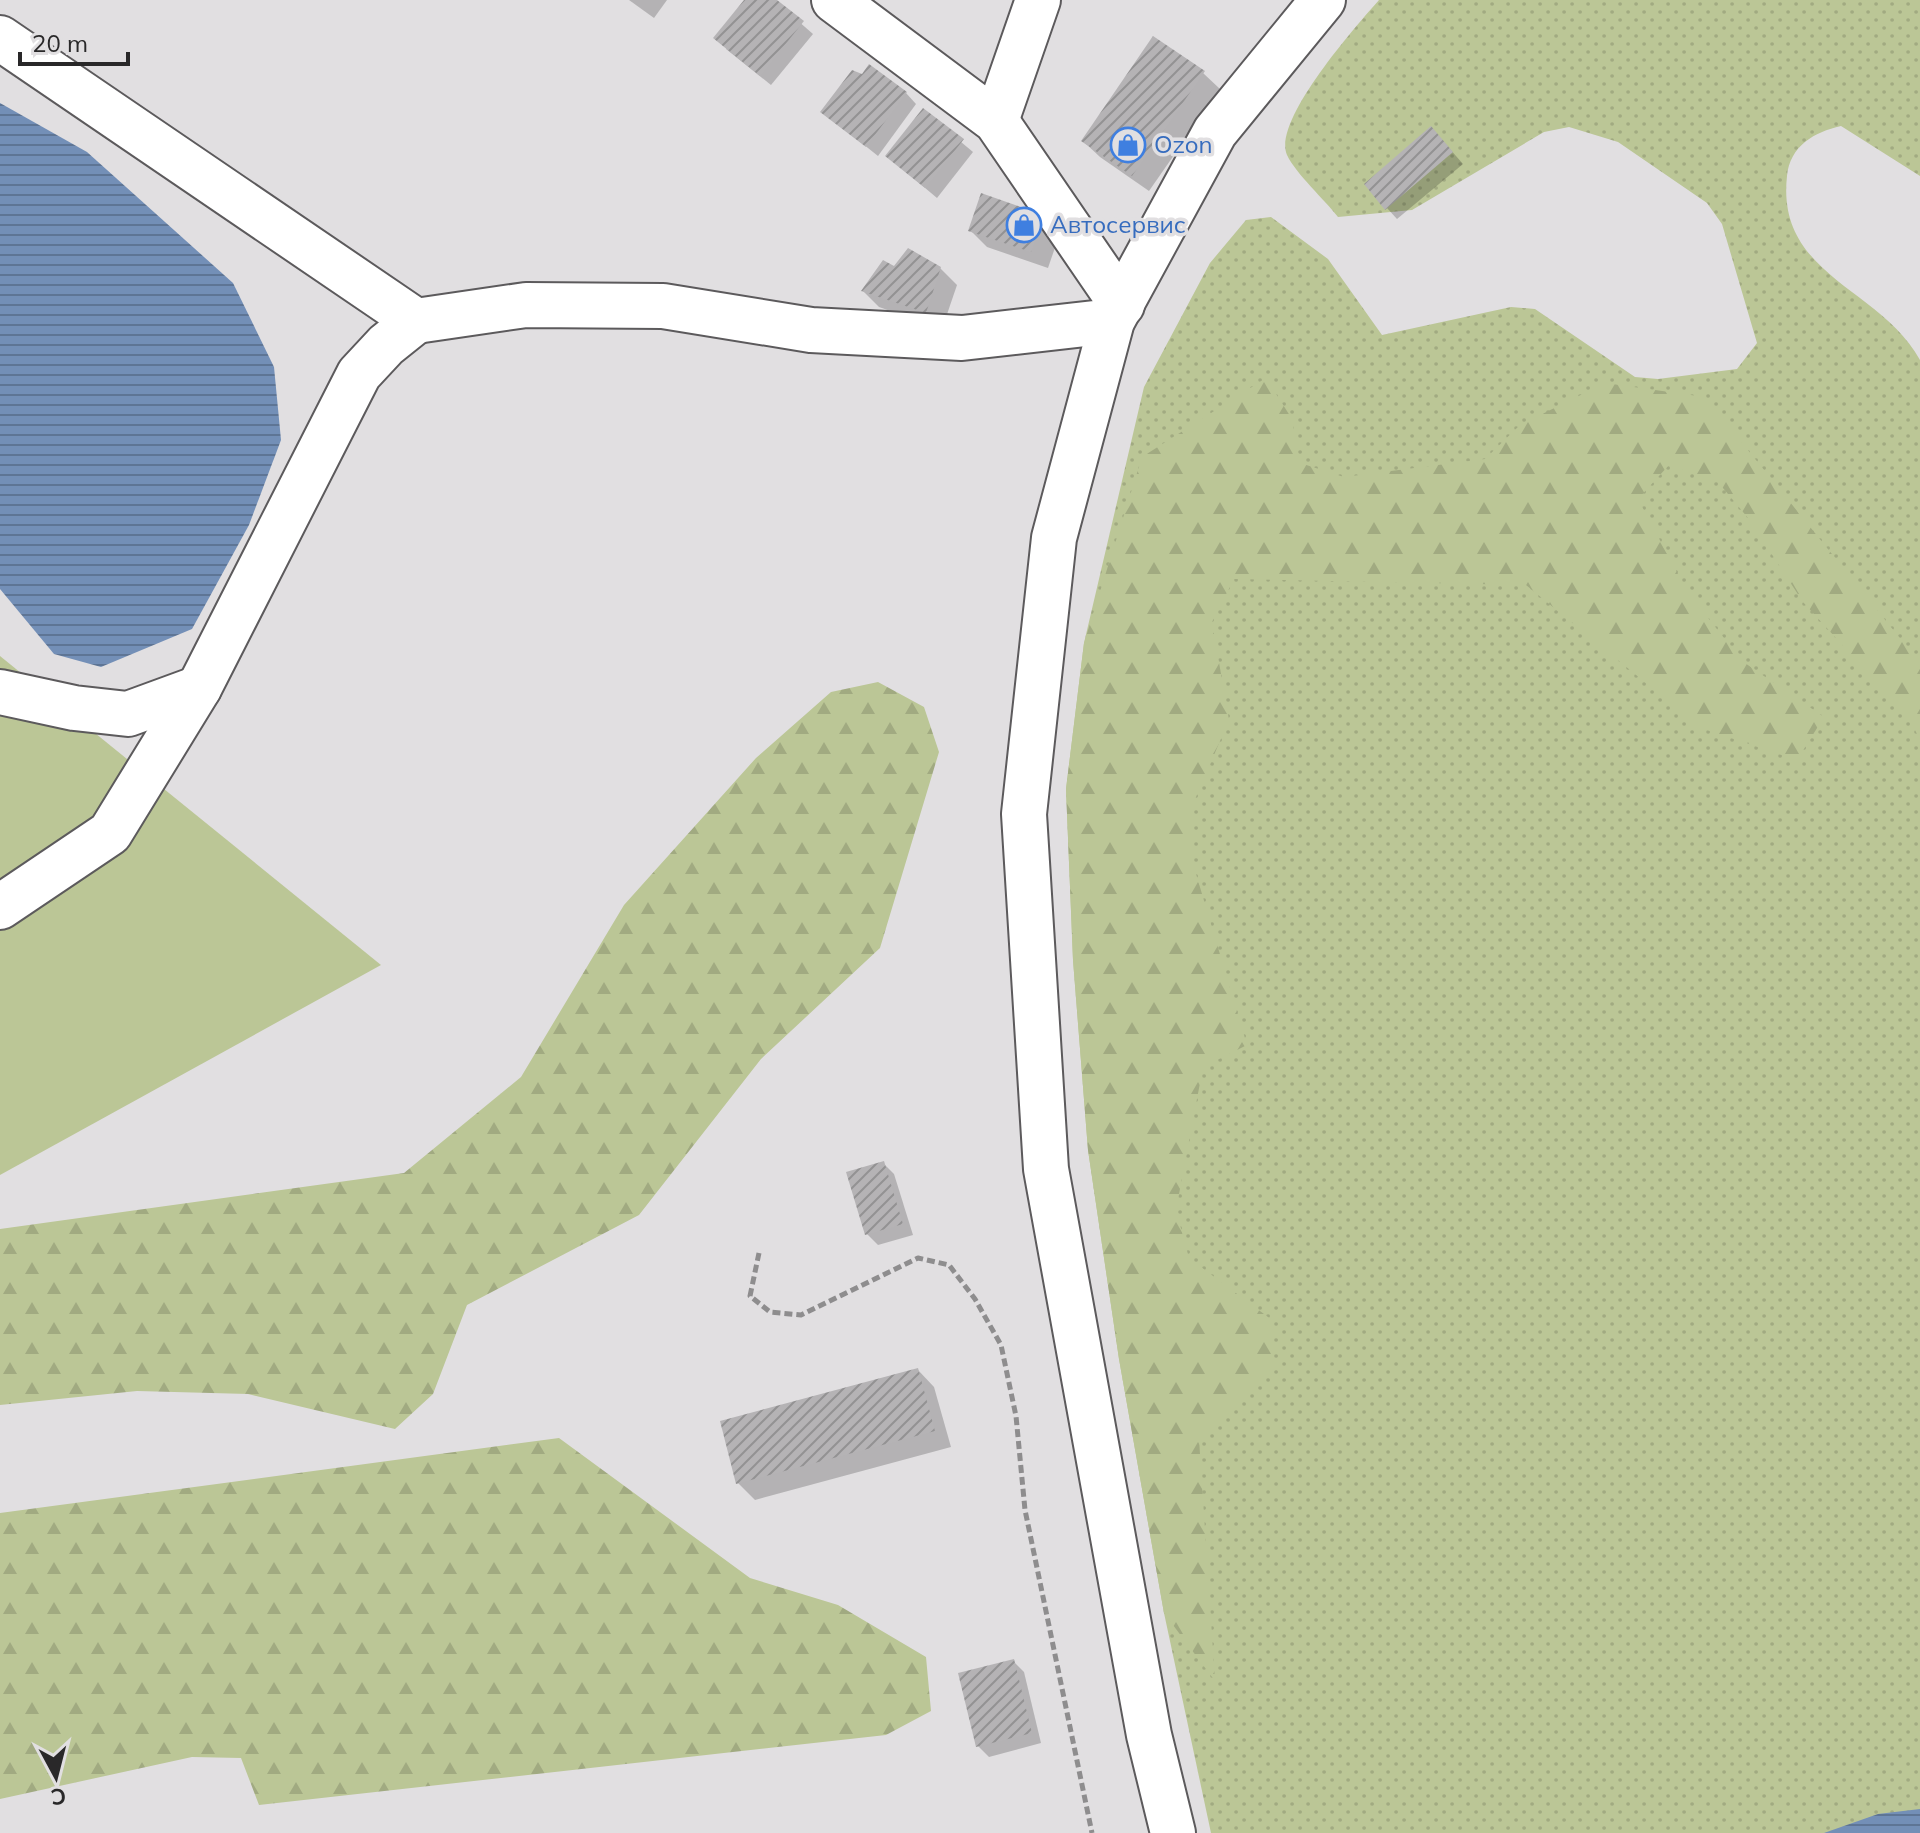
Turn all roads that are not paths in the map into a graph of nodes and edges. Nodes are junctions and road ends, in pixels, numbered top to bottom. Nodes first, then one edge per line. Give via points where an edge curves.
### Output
1 (834, 0) edge
2 (1038, 0) edge
3 (1323, 0) edge
4 (0, 38) edge
5 (996, 121) junction
6 (1117, 313) junction
7 (416, 321) junction
8 (199, 688) junction
9 (0, 692) edge
10 (0, 907) edge
11 (1173, 1833) edge

1 - 5 street
2 - 5 street
3 - 6 street via 1215,132
4 - 7 street
5 - 6 street
6 - 7 street via 962,338 811,330 663,306 526,305
6 - 11 street via 1054,538 1024,814 1046,1169 1149,1735
7 - 8 street via 359,374
8 - 9 street via 128,714
8 - 10 street via 110,833

